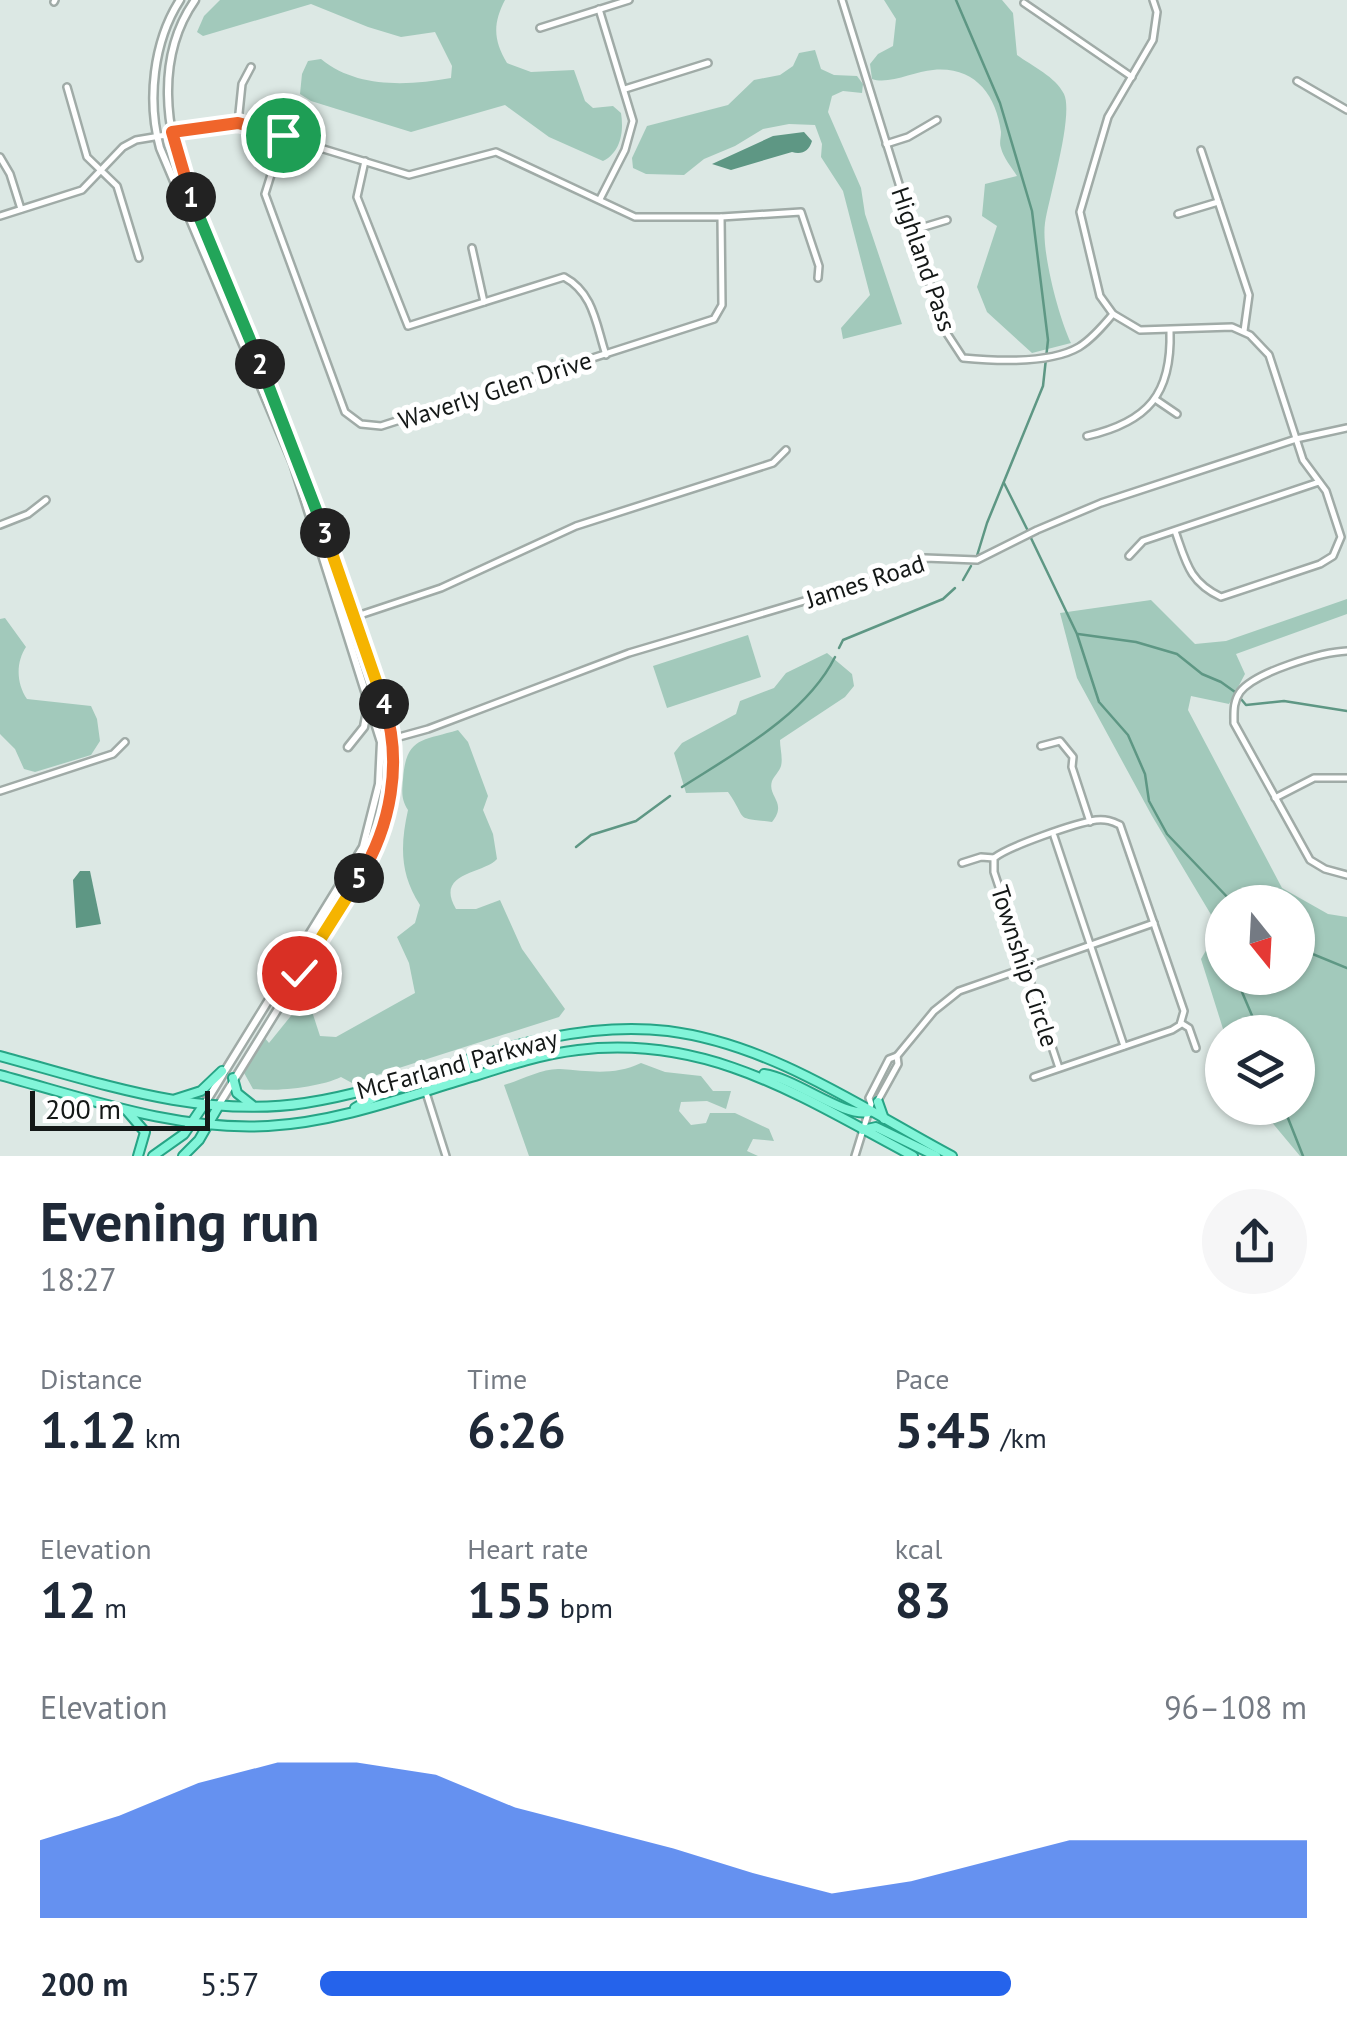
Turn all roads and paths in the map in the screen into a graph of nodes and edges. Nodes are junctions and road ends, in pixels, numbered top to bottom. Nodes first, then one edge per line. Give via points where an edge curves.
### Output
1 (180, 0) edge
2 (195, 0) edge
3 (628, 0) edge
4 (842, 0) edge
5 (1153, 0) edge
6 (1024, 3) dead end
7 (598, 9) junction
8 (540, 28) dead end
9 (708, 63) dead end
10 (251, 67) dead end
11 (1132, 77) junction
12 (1297, 81) dead end
13 (66, 86) dead end
14 (625, 90) junction
15 (1347, 110) edge
16 (937, 120) dead end
17 (238, 123) junction
18 (172, 132) junction
19 (156, 135) junction
20 (283, 135) junction
21 (886, 144) junction
22 (1201, 150) dead end
23 (0, 157) edge
24 (364, 161) junction
25 (101, 170) junction
26 (600, 200) junction
27 (1218, 202) junction
28 (21, 209) junction
29 (1178, 214) dead end
30 (0, 216) edge
31 (721, 217) junction
32 (947, 220) dead end
33 (914, 230) junction
34 (472, 248) dead end
35 (139, 258) dead end
36 (818, 278) dead end
37 (484, 302) junction
38 (1113, 314) junction
39 (1170, 330) junction
40 (1244, 331) junction
41 (606, 355) junction
42 (1154, 399) junction
43 (1176, 414) dead end
44 (1347, 428) edge
45 (1087, 436) dead end
46 (1296, 440) junction
47 (786, 450) dead end
48 (1319, 482) junction
49 (46, 500) dead end
50 (0, 524) edge
51 (1175, 530) junction
52 (1129, 556) dead end
53 (354, 617) junction
54 (1347, 650) edge
55 (369, 699) junction
56 (392, 739) junction
57 (125, 742) dead end
58 (381, 742) junction
59 (1041, 746) dead end
60 (348, 747) dead end
61 (1347, 778) edge
62 (0, 791) edge
63 (1274, 798) junction
64 (1090, 822) junction
65 (1054, 834) junction
66 (994, 858) junction
67 (962, 863) dead end
68 (1347, 874) edge
69 (1154, 923) junction
70 (1090, 944) junction
71 (1024, 966) junction
72 (597, 1020) dead end
73 (1180, 1023) junction
74 (612, 1029) junction
75 (1124, 1046) junction
76 (1196, 1048) dead end
77 (0, 1056) edge
78 (1059, 1068) junction
79 (222, 1071) junction
80 (755, 1073) junction
81 (0, 1075) edge
82 (1034, 1077) dead end
83 (232, 1078) junction
84 (422, 1082) junction
85 (171, 1100) junction
86 (203, 1106) junction
87 (873, 1106) junction
88 (218, 1107) junction
89 (124, 1108) junction
90 (256, 1108) junction
91 (193, 1123) junction
92 (209, 1125) junction
93 (864, 1130) junction
94 (138, 1156) edge
95 (153, 1156) edge
96 (183, 1156) edge
97 (446, 1156) edge
98 (855, 1156) edge
99 (913, 1156) edge
100 (936, 1156) edge
101 (952, 1156) edge

1 - 19 street via 156,66
2 - 18 street via 178,32 168,76
3 - 7 street
4 - 21 street, Highland Pass
5 - 11 street via 1153,40
6 - 11 street
7 - 8 street
7 - 14 street
9 - 14 street
10 - 17 street
11 - 38 street via 1108,117 1080,212 1100,296
12 - 15 street
13 - 25 street via 88,157
14 - 26 street via 633,121
16 - 21 street
17 - 18 street
17 - 20 street
18 - 19 street
18 - 53 street via 182,174 296,451
19 - 25 street via 129,142
19 - 55 street via 293,463
20 - 24 street
20 - 41 street, Waverly Glen Drive via 265,194 345,412 361,424 380,426
21 - 33 street, Highland Pass
22 - 27 street
23 - 28 street
24 - 26 street via 409,175 496,152
24 - 37 street via 357,197 408,326
25 - 28 street via 82,190
25 - 35 street via 117,186
26 - 31 street via 636,217
27 - 29 street
27 - 40 street via 1249,295
28 - 30 street
31 - 36 street via 801,212
31 - 41 street, Waverly Glen Drive via 722,305 714,318
32 - 33 street
33 - 38 street, Highland Pass via 944,329 962,358 1058,354 1077,348
34 - 37 street
37 - 41 street via 564,277 588,299
38 - 39 street via 1140,330
39 - 40 street
39 - 42 street via 1171,360
40 - 46 street via 1269,355
42 - 43 street
42 - 45 street via 1117,429
44 - 46 street, James Road
46 - 48 street
46 - 56 street, James Road via 1101,503 977,560 925,558 868,582 629,653
47 - 53 street via 772,464 576,526 441,588
48 - 51 street
48 - 51 street via 1341,537 1333,556 1221,597 1201,588
49 - 50 street
51 - 52 street via 1143,542
53 - 56 street
54 - 63 street via 1254,679 1234,704 1234,724
55 - 58 street
55 - 60 street via 364,727
56 - 58 street, James Road
56 - 83 street via 392,790 374,853
57 - 62 street via 113,754
58 - 79 street via 380,784 363,847
59 - 64 street via 1060,741 1074,756
61 - 63 street via 1314,778
63 - 68 street via 1310,860
64 - 65 street, Township Circle
64 - 69 street via 1120,825
65 - 66 street, Township Circle
65 - 70 street
66 - 67 street
66 - 71 street, Township Circle
69 - 70 street
69 - 73 street via 1184,1011
70 - 71 street
70 - 75 street
71 - 78 street, Township Circle
71 - 87 street via 960,991 934,1011 897,1056
72 - 74 main road
73 - 75 street, Township Circle
73 - 76 street
74 - 84 main road, McFarland Parkway via 500,1049
74 - 87 main road, McFarland Parkway via 719,1041
75 - 78 street, Township Circle
77 - 85 main road, McFarland Parkway
78 - 82 street, Township Circle
79 - 85 main road via 201,1091
79 - 86 street
80 - 84 main road, McFarland Parkway via 683,1053 600,1048
80 - 87 main road via 789,1080 856,1114
80 - 93 main road, McFarland Parkway
81 - 89 main road, McFarland Parkway
83 - 88 street
83 - 90 main road via 242,1099
84 - 90 main road, McFarland Parkway
84 - 92 main road, McFarland Parkway via 347,1113 283,1124
84 - 97 street
85 - 86 main road, McFarland Parkway
86 - 88 main road, McFarland Parkway
86 - 91 main road
87 - 93 street
87 - 101 main road via 884,1120
88 - 90 main road, McFarland Parkway
88 - 92 main road
89 - 91 main road, McFarland Parkway
89 - 94 main road via 144,1132
91 - 92 main road, McFarland Parkway
91 - 95 main road
92 - 96 main road
93 - 98 street
93 - 99 main road, McFarland Parkway
93 - 100 main road via 876,1127

